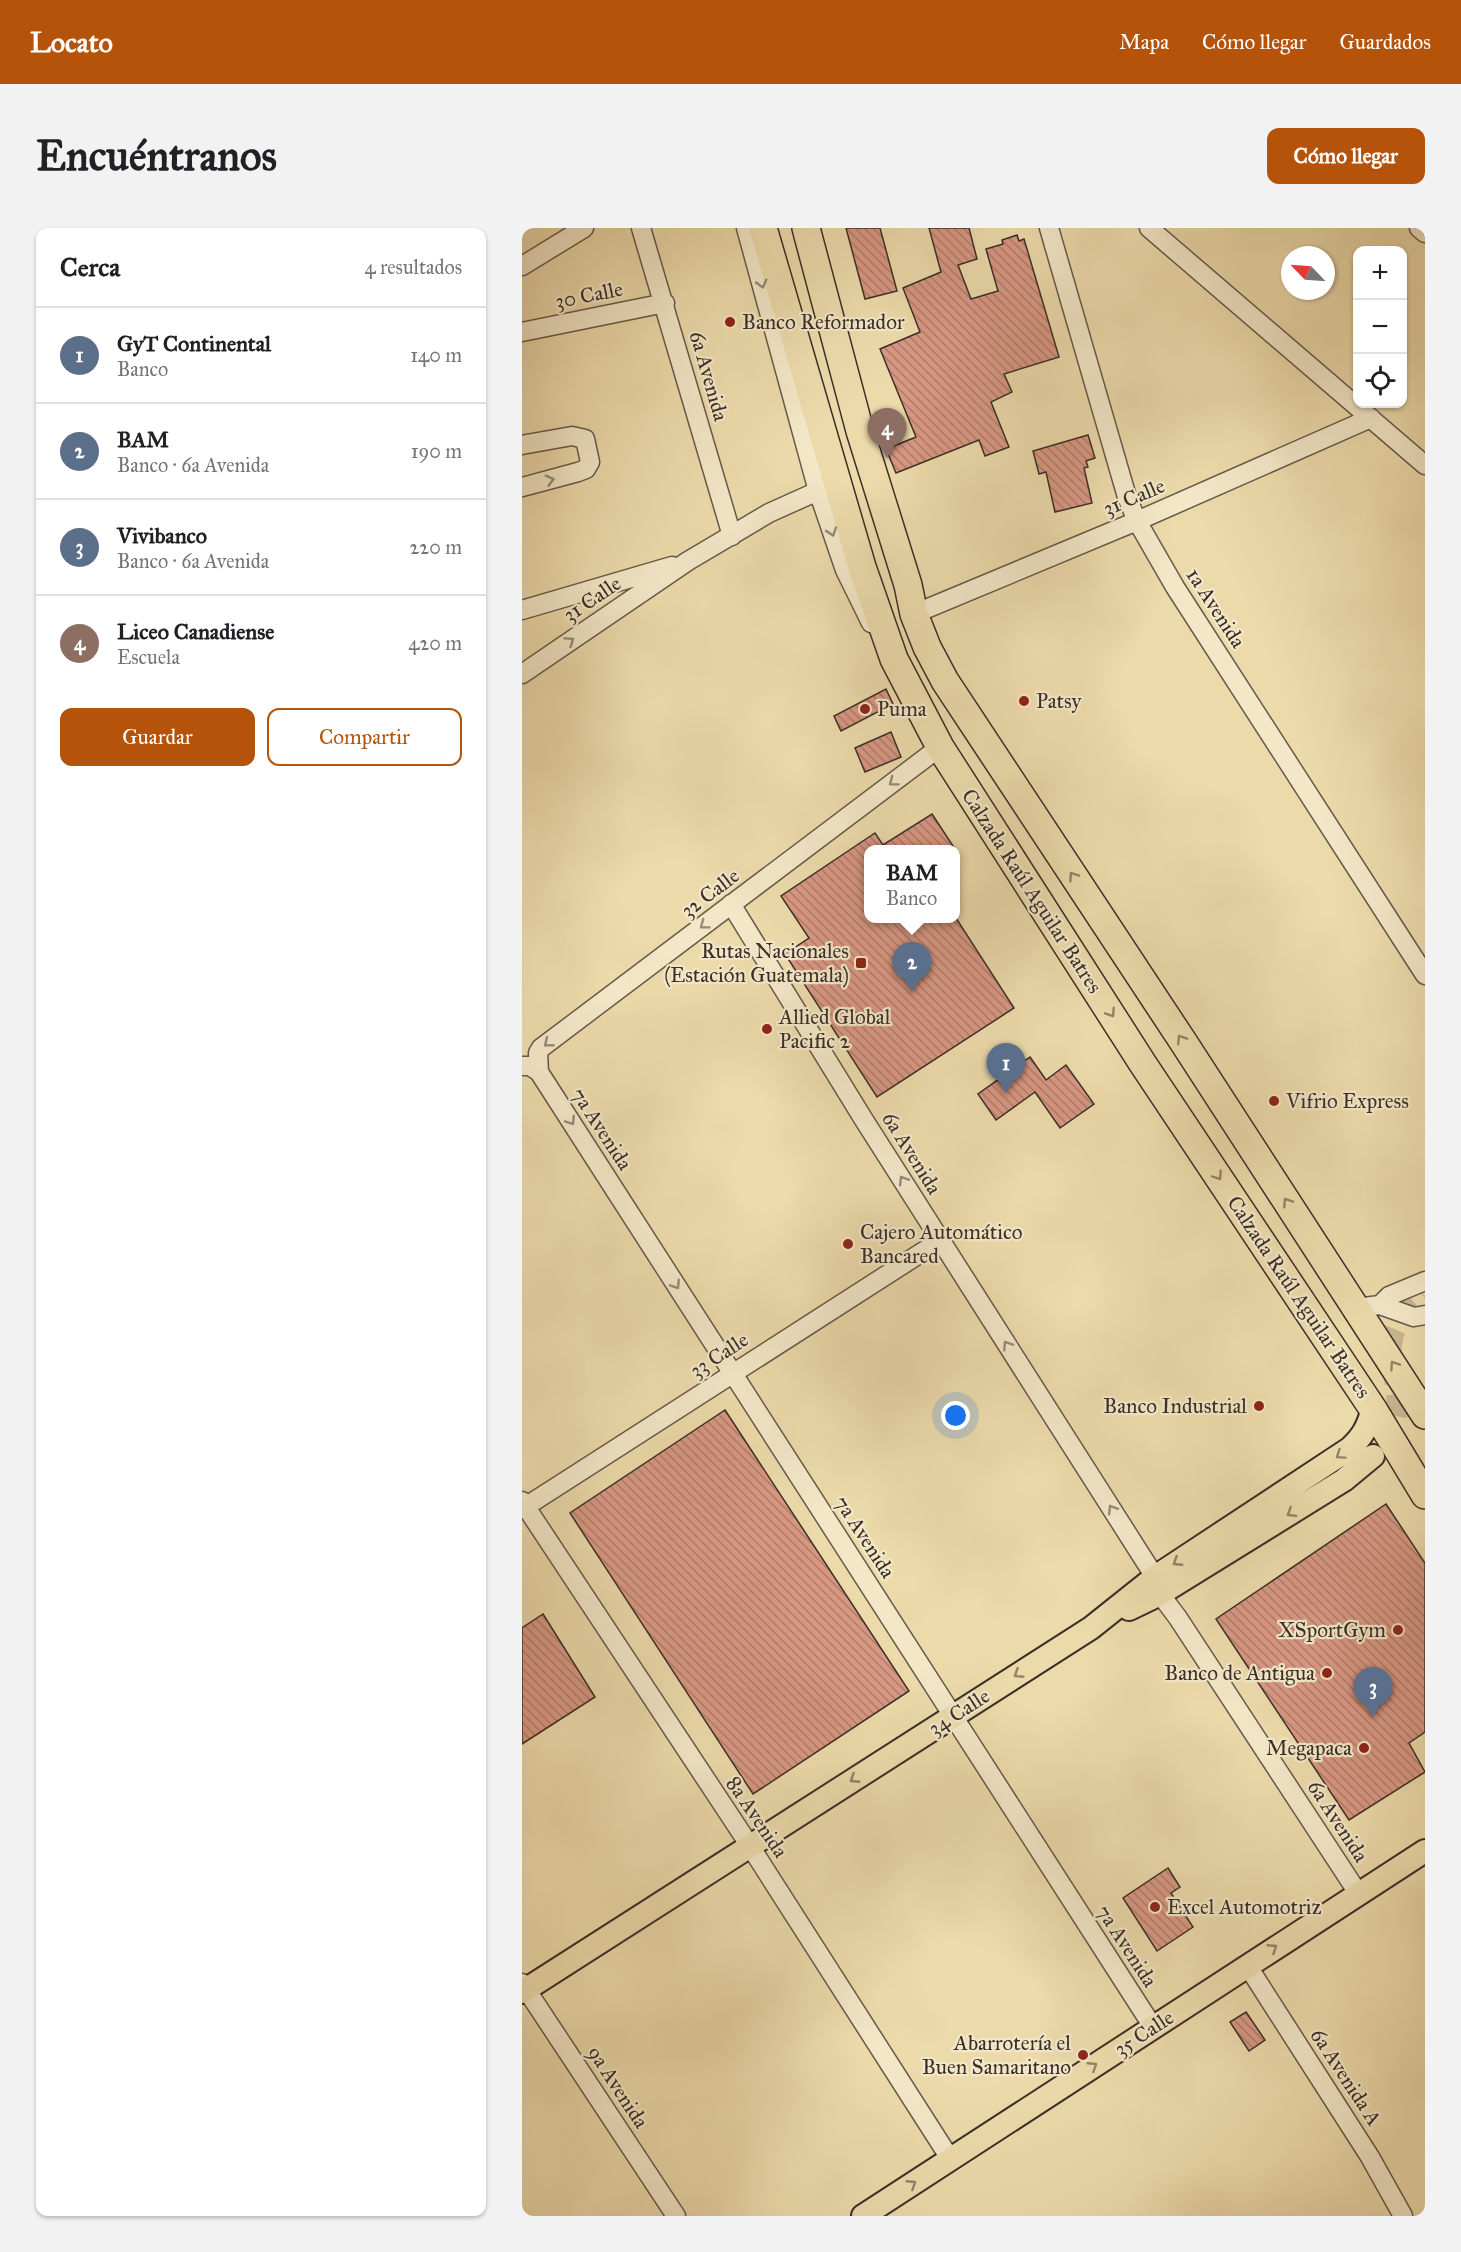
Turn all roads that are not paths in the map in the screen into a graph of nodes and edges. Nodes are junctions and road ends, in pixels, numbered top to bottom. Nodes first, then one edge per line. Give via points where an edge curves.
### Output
1 (584, 228) edge
2 (641, 228) edge
3 (746, 228) edge
4 (763, 228) edge
5 (806, 228) edge
6 (1049, 228) edge
7 (1149, 228) edge
8 (1419, 228) edge
9 (1425, 234) edge
10 (522, 266) edge
11 (665, 303) junction
12 (522, 332) edge
13 (808, 385) junction
14 (1371, 418) junction
15 (522, 446) edge
16 (1425, 465) edge
17 (816, 481) junction
18 (522, 487) edge
19 (1137, 521) junction
20 (732, 536) junction
21 (688, 561) junction
22 (522, 610) edge
23 (914, 614) junction
24 (894, 658) junction
25 (522, 674) edge
26 (940, 747) junction
27 (731, 904) junction
28 (1425, 975) edge
29 (530, 1069) edge
30 (940, 1240) junction
31 (1421, 1283) edge
32 (1368, 1306) junction
33 (1425, 1314) edge
34 (733, 1373) junction
35 (1373, 1409) junction
36 (1425, 1415) edge
37 (1373, 1456) tunnel mouth
38 (1425, 1495) edge
39 (523, 1505) edge
40 (1158, 1585) junction
41 (953, 1716) junction
42 (750, 1846) junction
43 (1425, 1851) edge
44 (1358, 1893) junction
45 (1247, 1965) junction
46 (523, 1988) edge
47 (1153, 2027) junction
48 (951, 2160) junction
49 (676, 2216) edge
50 (863, 2216) edge
51 (1403, 2216) edge

1 - 10 street
2 - 11 street, 6a Avenida
3 -> 17 street
4 - 13 highway, Calzada Raúl Aguilar Batres
5 - 23 highway, Calzada Raúl Aguilar Batres
6 - 19 street, 1a Avenida via 1113,453
7 - 14 street
8 - 9 street
11 - 12 street, 30 Calle
11 - 20 street, 6a Avenida
13 - 17 highway
13 - 24 highway, Calzada Raúl Aguilar Batres via 862,567
14 - 16 street
14 - 19 street, 31 Calle
18 -> 15 street via 586,470 590,462 585,439 579,437
17 - 20 street, 31 Calle
17 -> 24 street via 845,570 878,637
19 - 23 street, 31 Calle
19 - 28 street, 1a Avenida via 1175,588
20 - 21 street, 31 Calle
21 - 22 street, 31 Calle
25 -> 21 street, 31 Calle
32 -> 23 highway, Calzada Raúl Aguilar Batres via 1184,1043 945,681
24 - 26 highway, Calzada Raúl Aguilar Batres
26 -> 27 street, 32 Calle
26 -> 35 highway, Calzada Raúl Aguilar Batres via 1143,1064
27 -> 29 street, 32 Calle via 541,1048
30 -> 27 street, 6a Avenida
29 -> 34 street, 7a Avenida
30 - 34 street, 33 Calle
40 -> 30 street, 6a Avenida
31 - 32 street
31 - 33 street via 1413,1290 1413,1304
32 - 33 street via 1414,1317
36 -> 32 highway, Calzada Raúl Aguilar Batres
34 - 39 street, 33 Calle
34 - 41 street, 7a Avenida
35 - 38 highway, Calzada Raúl Aguilar Batres
35 -> 40 main road, 34 Calle via 1367,1429 1349,1449
37 -> 40 main road via 1344,1480
39 - 42 street, 8a Avenida
40 -> 41 main road, 34 Calle
40 - 44 street, 6a Avenida
41 -> 42 main road, 34 Calle
41 - 47 street, 7a Avenida
42 - 46 main road, 34 Calle
42 - 48 street, 8a Avenida
43 - 44 main road, 35 Calle
45 -> 44 main road, 35 Calle
45 - 47 main road, 35 Calle
45 - 51 street, 6a Avenida A via 1370,2157
46 - 49 street, 9a Avenida
48 -> 47 main road, 35 Calle
50 -> 48 main road, 35 Calle

